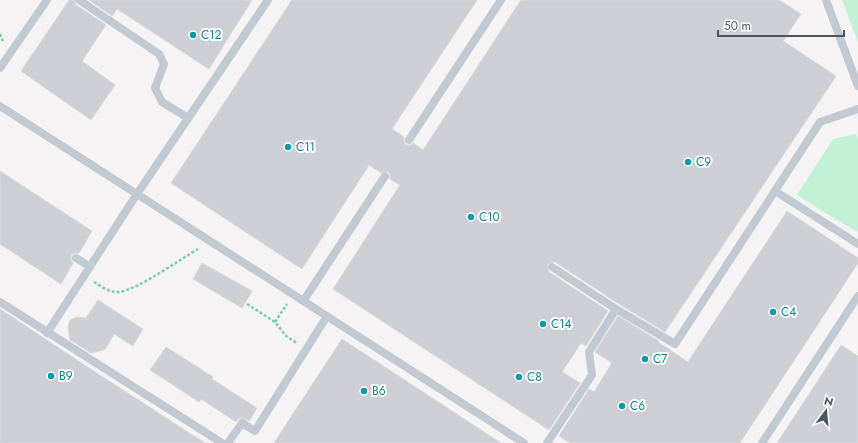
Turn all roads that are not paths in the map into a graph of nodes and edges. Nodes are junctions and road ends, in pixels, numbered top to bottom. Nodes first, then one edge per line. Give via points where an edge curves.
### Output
1 (47, 0) edge
2 (79, 0) edge
3 (268, 0) edge
4 (501, 0) edge
5 (826, 0) edge
6 (0, 68) edge
7 (858, 86) edge
8 (0, 106) edge
9 (858, 109) edge
10 (188, 118) junction
11 (409, 140) dead end
12 (385, 176) dead end
13 (775, 191) junction
14 (137, 194) junction
15 (858, 244) edge
16 (76, 258) dead end
17 (90, 267) junction
18 (552, 267) dead end
19 (858, 296) edge
20 (304, 300) junction
21 (0, 302) edge
22 (616, 309) junction
23 (327, 316) junction
24 (47, 333) junction
25 (222, 443) edge
26 (228, 443) edge
27 (524, 443) edge
28 (547, 443) edge
29 (762, 443) edge

1 - 6 lane
2 - 10 lane via 159,54 164,64 155,88 162,102
3 - 10 lane
4 - 11 lane
5 - 7 lane
8 - 14 lane
9 - 13 lane via 820,122
10 - 14 lane
12 - 20 lane
13 - 15 lane
13 - 22 lane via 675,344
14 - 17 lane
14 - 20 lane
16 - 17 lane
17 - 24 lane
18 - 22 lane
19 - 29 lane
20 - 23 lane
21 - 24 lane
22 - 28 lane via 589,352 592,375
23 - 26 lane via 255,431 242,423
23 - 27 lane
24 - 25 lane

